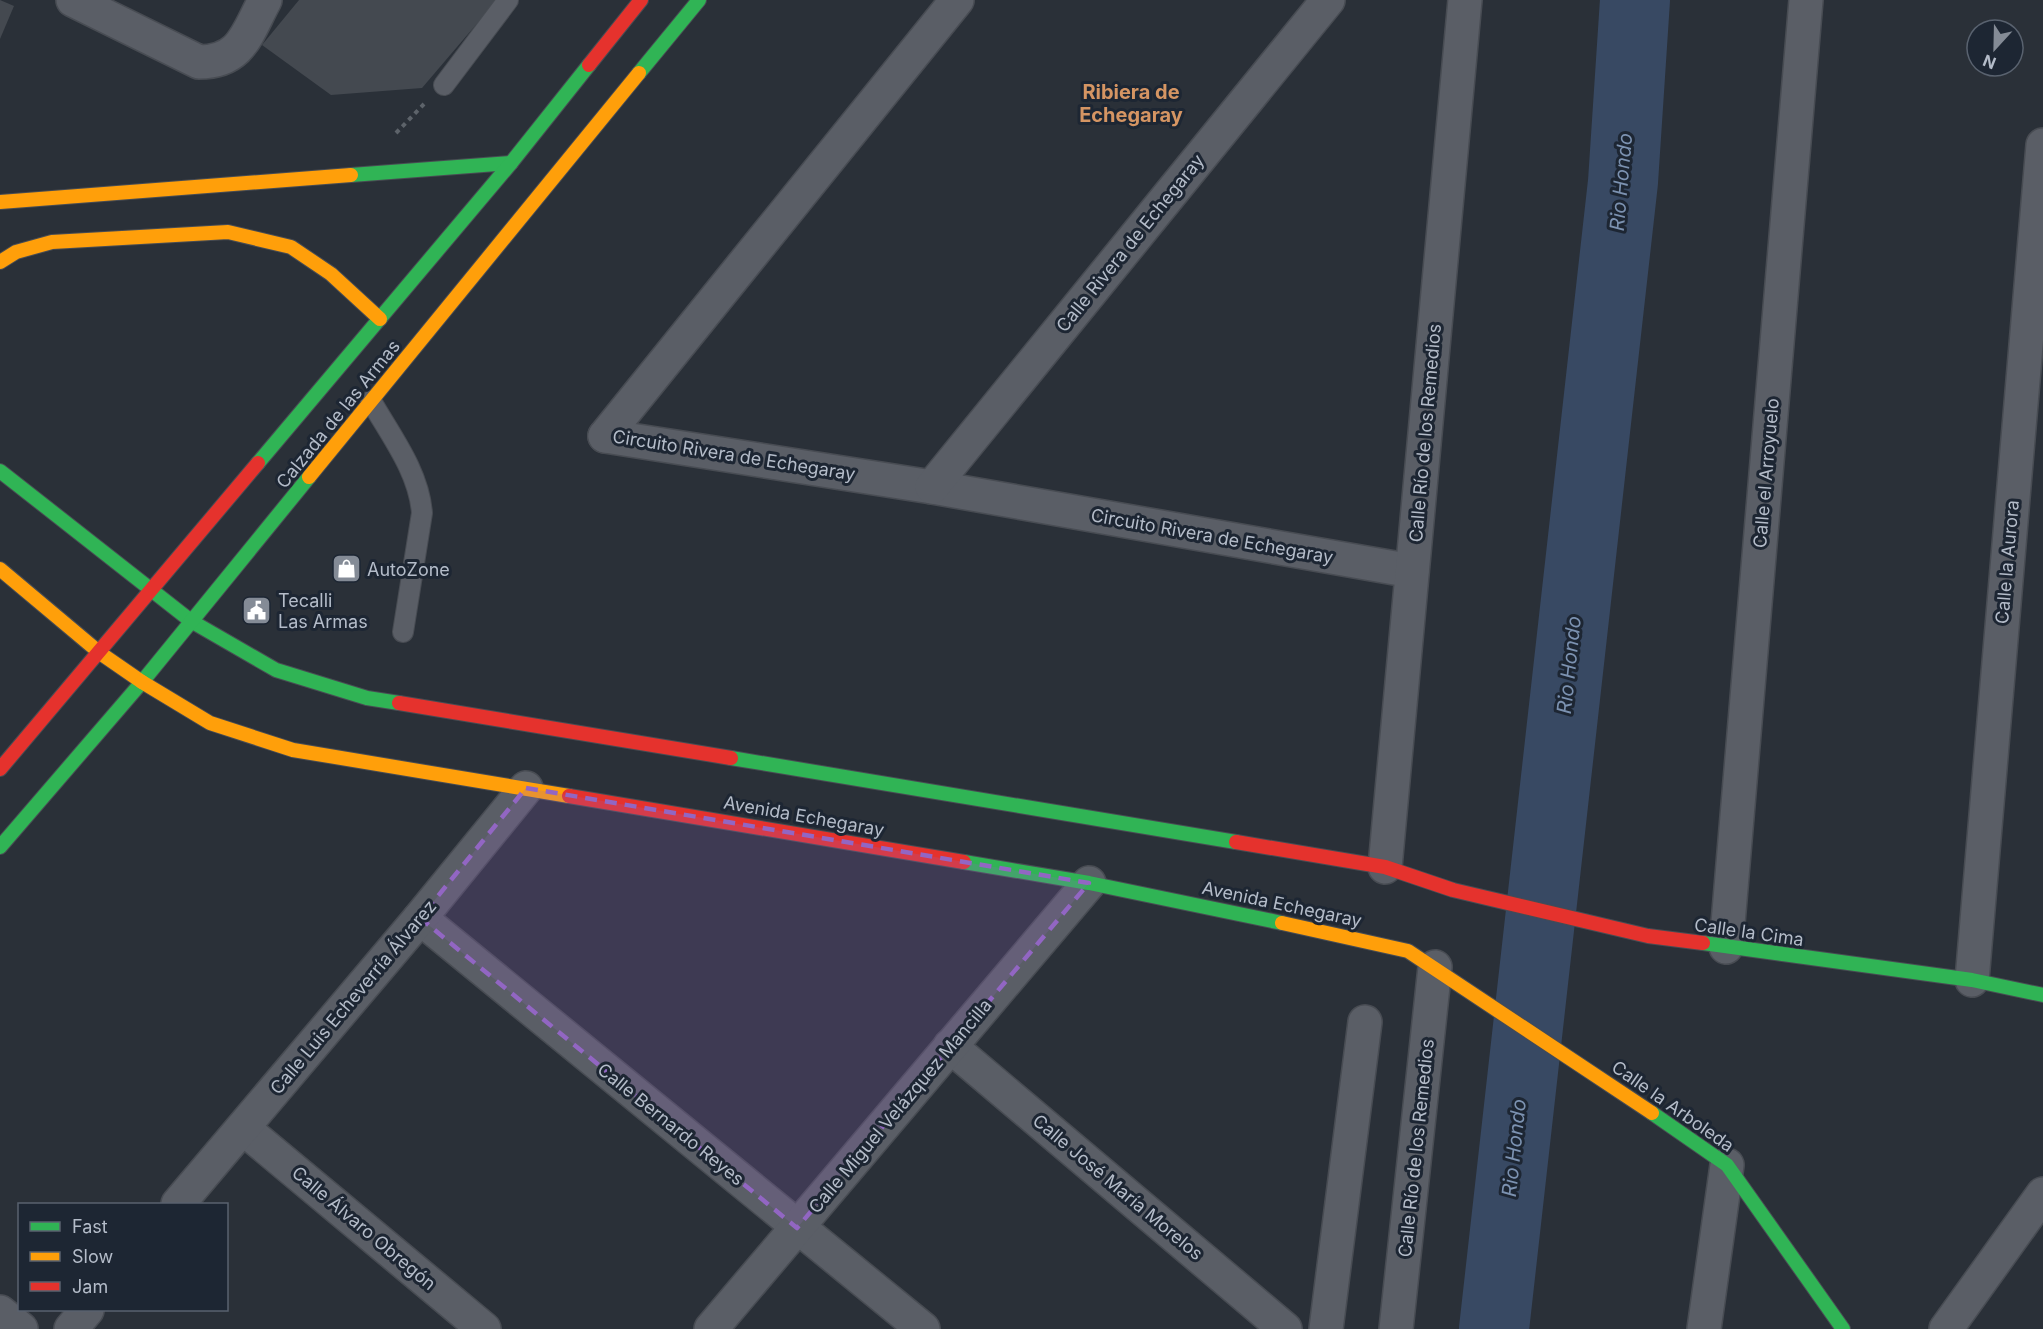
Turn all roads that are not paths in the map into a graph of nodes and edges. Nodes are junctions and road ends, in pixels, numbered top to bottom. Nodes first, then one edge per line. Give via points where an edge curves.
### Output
1 (73, 0) edge
2 (265, 0) edge
3 (508, 0) edge
4 (641, 0) edge
5 (699, 0) edge
6 (957, 0) edge
7 (1328, 0) edge
8 (1466, 0) edge
9 (1806, 0) edge
10 (444, 85) road end
11 (2043, 145) edge
12 (511, 163) junction
13 (0, 202) edge
14 (0, 261) edge
15 (380, 319) junction
16 (371, 401) junction
17 (0, 471) edge
18 (932, 487) junction
19 (0, 569) edge
20 (1412, 571) junction
21 (150, 592) junction
22 (191, 621) junction
23 (403, 632) dead end
24 (100, 652) junction
25 (142, 682) junction
26 (0, 770) edge
27 (526, 788) junction
28 (0, 847) edge
29 (1385, 867) junction
30 (1089, 883) junction
31 (420, 918) junction
32 (1726, 947) junction
33 (1448, 976) junction
34 (1972, 980) junction
35 (2043, 995) edge
36 (1365, 1022) dead end
37 (950, 1046) junction
38 (243, 1128) junction
39 (1727, 1165) junction
40 (2043, 1194) edge
41 (179, 1203) edge
42 (797, 1228) junction
43 (86, 1311) edge
44 (0, 1312) edge
45 (21, 1329) edge
46 (71, 1329) edge
47 (484, 1329) edge
48 (711, 1329) edge
49 (922, 1329) edge
50 (1286, 1329) edge
51 (1326, 1329) edge
52 (1396, 1329) edge
53 (1704, 1329) edge
54 (1842, 1329) edge
55 (1946, 1329) edge

1 - 2 street via 199,62 217,62 238,52
3 - 10 lane
4 - 12 main road, Calzada de las Armas
5 - 16 main road, Calzada de las Armas
6 - 18 street, Circuito Rivera de Echegaray via 604,436
7 - 18 street, Calle Rivera de Echegaray
8 - 20 street, Calle Río de los Remedios
9 - 32 street, Calle el Arroyuelo
11 - 34 street, Calle la Aurora
12 - 13 main road
12 - 15 main road, Calzada de las Armas
14 - 15 main road via 52,242 228,232 291,248 331,274
15 - 21 main road, Calzada de las Armas
16 - 22 main road, Calzada de las Armas
16 - 23 lane via 421,495 423,513
17 - 21 main road
18 - 20 street, Circuito Rivera de Echegaray
19 - 24 main road, Avenida Echegaray
20 - 29 street, Calle Río de los Remedios
21 - 22 main road
21 - 24 main road, Calzada de las Armas
22 - 25 main road, Calzada de las Armas
22 - 29 main road via 276,670 367,698
24 - 25 main road, Avenida Echegaray
24 - 26 main road, Calzada de las Armas
25 - 27 main road, Avenida Echegaray via 210,723 293,750
25 - 28 main road, Calzada de las Armas
27 - 30 main road, Avenida Echegaray
27 - 31 street, Calle Luis Echeverría Álvarez
29 - 32 main road, Calle la Cima via 1453,890 1648,936
30 - 33 main road, Avenida Echegaray via 1380,943 1408,951
30 - 37 street, Calle Miguel Velázquez Mancilla
31 - 38 street, Calle Luis Echeverría Álvarez
31 - 42 street, Calle Bernardo Reyes
32 - 34 main road, Calle la Cima
33 - 39 main road, Calle la Arboleda
33 - 52 street, Calle Río de los Remedios
34 - 35 main road, Calle la Cima
36 - 51 street
37 - 42 street, Calle Miguel Velázquez Mancilla
37 - 50 street, Calle José María Morelos
38 - 41 street, Calle Luis Echeverría Álvarez
38 - 47 street, Calle Álvaro Obregón
39 - 53 street
39 - 54 main road, Calle la Arboleda
40 - 55 street
42 - 48 street, Calle Miguel Velázquez Mancilla
42 - 49 street, Calle Bernardo Reyes
43 - 46 street
44 - 45 street

